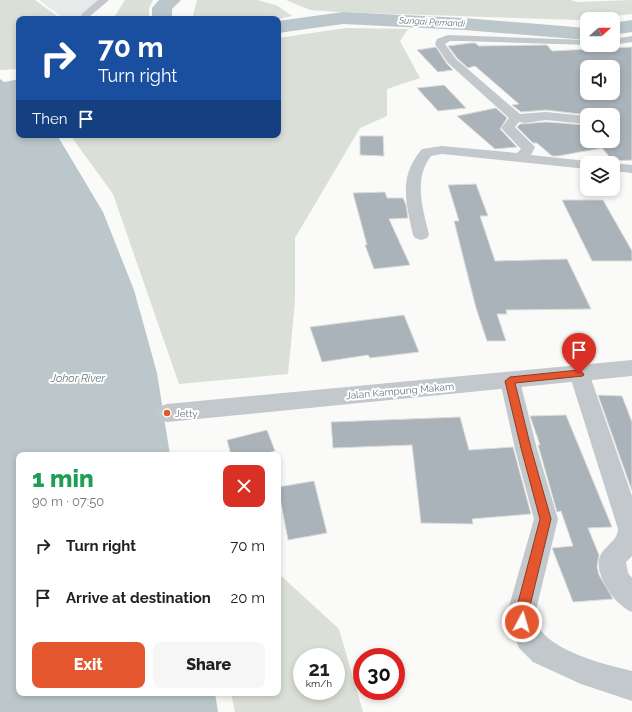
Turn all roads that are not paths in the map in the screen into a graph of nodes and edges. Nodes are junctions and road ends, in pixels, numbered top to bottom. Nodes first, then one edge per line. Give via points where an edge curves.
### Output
1 (104, 0) edge
2 (86, 15) dead end
3 (632, 39) edge
4 (620, 41) edge
5 (580, 43) edge
6 (516, 117) junction
7 (580, 119) edge
8 (520, 158) junction
9 (580, 164) edge
10 (620, 168) edge
11 (632, 169) edge
12 (421, 236) dead end
13 (632, 368) edge
14 (579, 374) junction
15 (510, 381) junction
16 (167, 412) dead end
17 (632, 599) edge
18 (632, 686) edge

1 - 2 street
3 - 4 street
5 - 6 street via 463,38 448,38 441,41 440,44 452,61
6 - 7 street via 525,119 546,116
6 - 8 street via 508,128 528,147
8 - 9 street
8 - 12 street via 442,150 427,152 414,174 412,194
10 - 11 street
13 - 14 street, Jalan Kampung Makam
14 - 15 street, Jalan Kampung Makam
14 - 17 street via 631,529 632,536 612,560 616,578
15 - 16 street, Jalan Kampung Makam
15 - 18 street via 546,519 522,610 522,622 527,635 537,647 550,656 609,680

